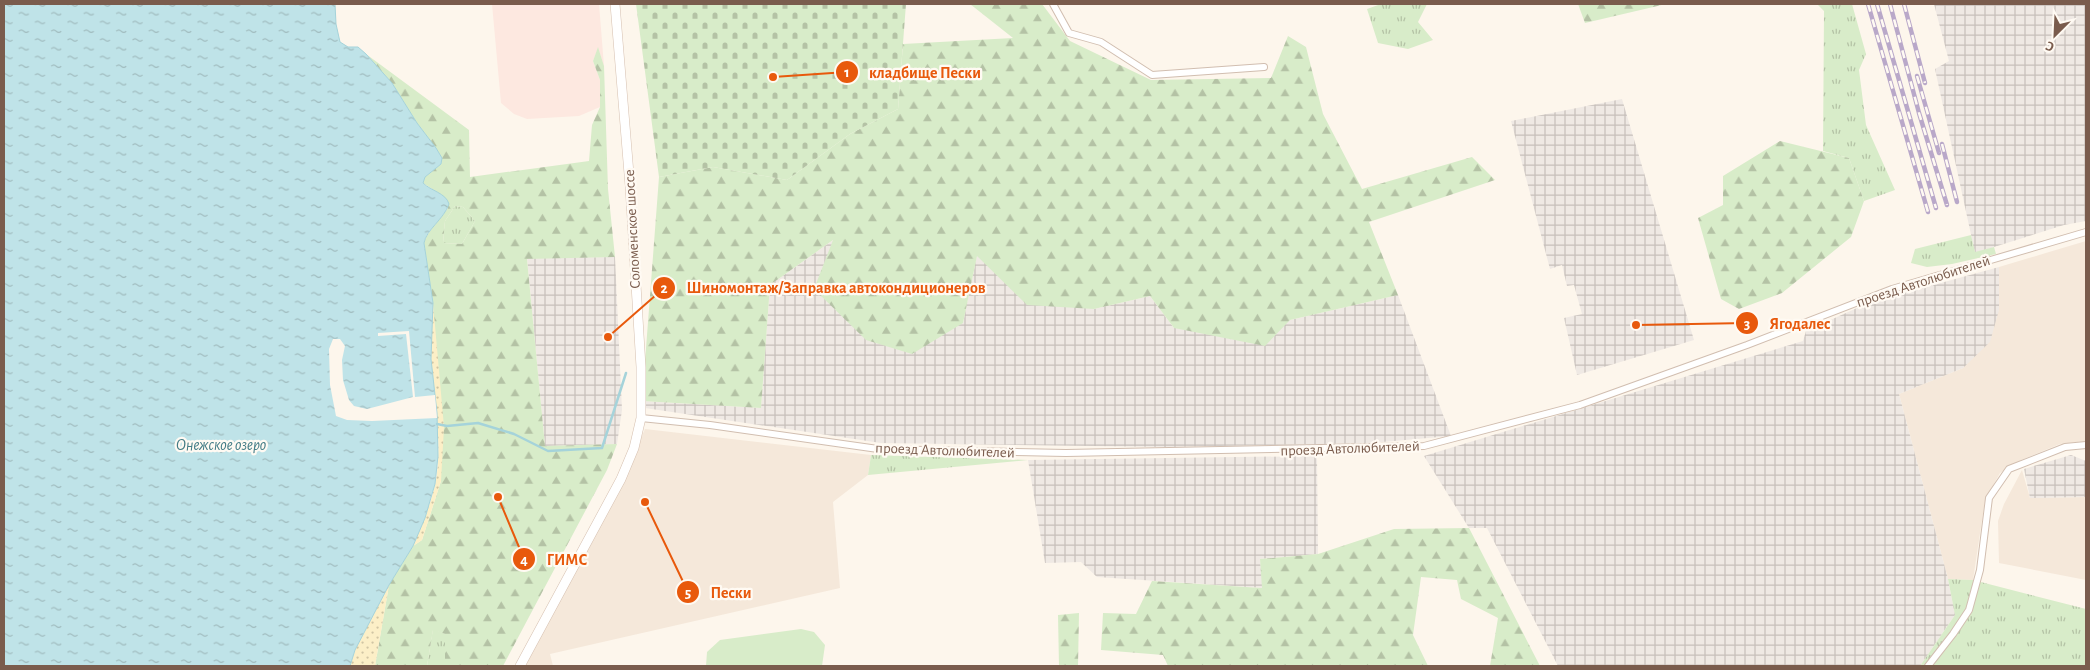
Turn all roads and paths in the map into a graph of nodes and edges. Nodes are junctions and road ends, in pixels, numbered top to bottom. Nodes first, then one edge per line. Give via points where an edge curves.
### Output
1 (615, 4) edge
2 (1053, 4) edge
3 (1264, 68) dead end
4 (2086, 232) edge
5 (641, 418) junction
6 (2086, 445) edge
7 (520, 666) edge
8 (1928, 666) edge

1 - 5 main road, Соломенское шоссе via 630,186
2 - 3 street via 1069,33 1101,42 1152,75
4 - 5 street, проезд Автолюбителей via 1892,289 1580,405 1424,446 1073,453 878,449
5 - 7 main road, Соломенское шоссе via 634,448 621,479
6 - 8 street via 2039,456 2009,469 1989,498 1980,570 1969,610

